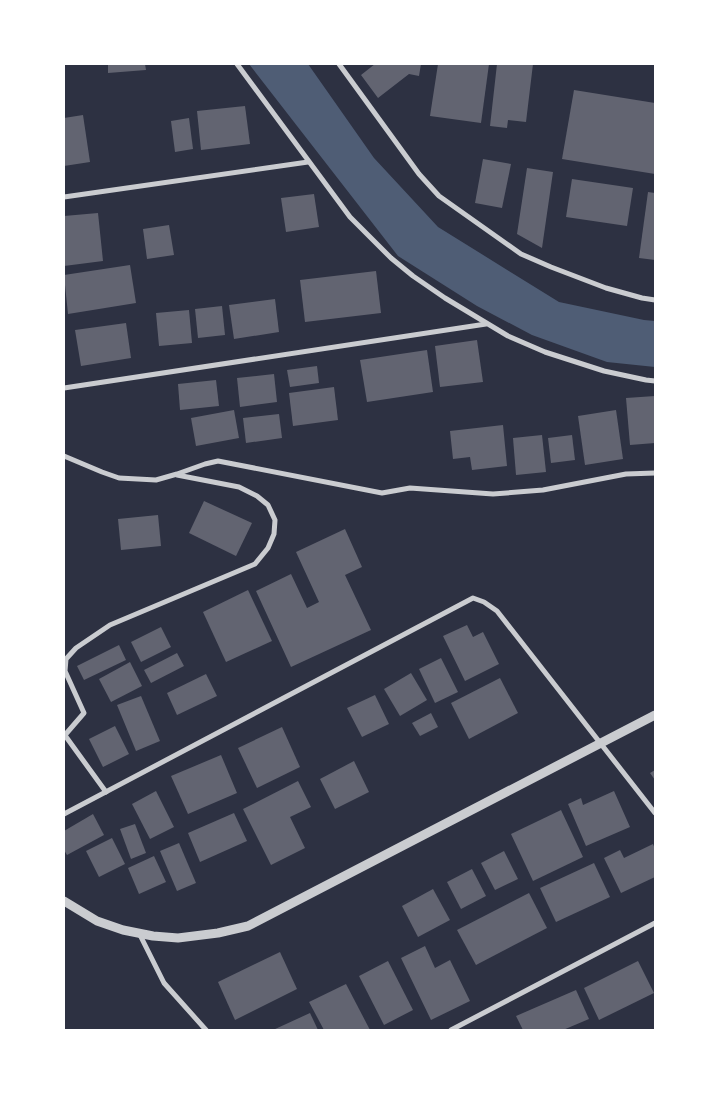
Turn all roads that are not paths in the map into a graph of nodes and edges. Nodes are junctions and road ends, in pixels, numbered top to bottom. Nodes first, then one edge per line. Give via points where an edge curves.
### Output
1 (237, 64) edge
2 (339, 64) edge
3 (308, 162) junction
4 (64, 197) edge
5 (655, 300) edge
6 (486, 324) junction
7 (655, 381) edge
8 (64, 388) edge
9 (64, 456) edge
10 (655, 473) edge
11 (177, 474) junction
12 (655, 716) edge
13 (64, 735) edge
14 (601, 744) junction
15 (106, 792) junction
16 (655, 813) edge
17 (64, 814) edge
18 (64, 902) edge
19 (655, 923) edge
20 (139, 933) junction
21 (206, 1030) edge
22 (450, 1030) edge

1 - 3 street
2 - 5 street via 419,174 440,196 520,254 606,288
3 - 4 street
3 - 6 street via 350,217 391,258
6 - 7 street via 508,336 604,371
6 - 8 street
9 - 11 street via 119,478 156,480
10 - 11 street via 626,474 543,490 493,494 410,488 382,493 218,461
11 - 13 street via 239,487 257,496 268,505 275,520 268,548 255,564 110,625 76,648 66,659 65,671 84,713
12 - 14 street
13 - 15 street
14 - 15 street via 497,612 473,598
14 - 16 street
14 - 20 street via 248,926 178,938
15 - 17 street
18 - 20 street via 97,921
19 - 22 street
20 - 21 street via 164,983

